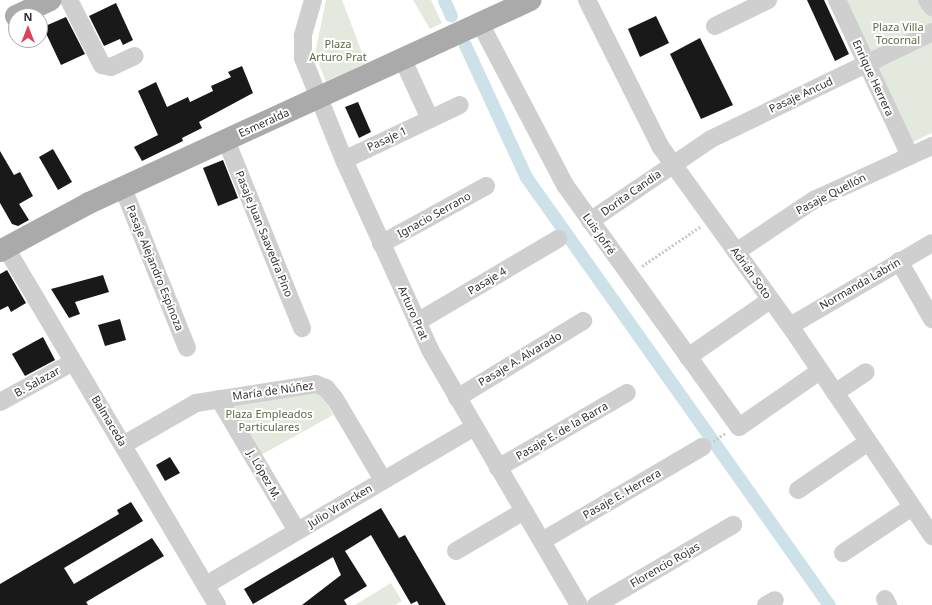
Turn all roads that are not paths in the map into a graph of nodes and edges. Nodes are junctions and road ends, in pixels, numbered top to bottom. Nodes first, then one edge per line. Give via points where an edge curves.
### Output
1 (50, 0) edge
2 (69, 0) edge
3 (313, 0) edge
4 (531, 0) edge
5 (586, 0) edge
6 (768, 0) edge
7 (837, 0) edge
8 (927, 0) edge
9 (932, 6) edge
10 (33, 8) edge
11 (481, 25) junction
12 (715, 26) dead end
13 (932, 32) edge
14 (135, 56) dead end
15 (403, 60) junction
16 (867, 64) junction
17 (319, 99) junction
18 (460, 105) dead end
19 (430, 119) junction
20 (226, 140) junction
21 (932, 146) edge
22 (910, 156) junction
23 (344, 160) junction
24 (673, 164) junction
25 (486, 186) dead end
26 (123, 188) junction
27 (590, 221) junction
28 (558, 239) dead end
29 (932, 243) edge
30 (381, 244) junction
31 (2, 245) edge
32 (736, 252) junction
33 (900, 261) junction
34 (770, 300) junction
35 (932, 319) edge
36 (583, 321) dead end
37 (417, 322) junction
38 (790, 326) junction
39 (302, 328) dead end
40 (188, 348) dead end
41 (688, 357) junction
42 (74, 362) junction
43 (820, 370) junction
44 (866, 372) dead end
45 (627, 393) dead end
46 (835, 393) junction
47 (457, 398) junction
48 (219, 399) junction
49 (0, 402) edge
50 (474, 426) junction
51 (868, 442) junction
52 (123, 445) junction
53 (702, 447) dead end
54 (498, 468) junction
55 (383, 480) junction
56 (798, 490) dead end
57 (912, 507) junction
58 (524, 511) junction
59 (733, 525) dead end
60 (297, 531) junction
61 (932, 536) edge
62 (542, 541) junction
63 (456, 551) dead end
64 (843, 553) dead end
65 (206, 585) junction
66 (217, 605) edge
67 (579, 605) edge
68 (596, 605) edge

1 - 10 main road
2 - 14 street via 102,65 111,67
3 - 17 street, Arturo Prat via 302,51
4 - 11 main road, Esmeralda
5 - 24 street, Adrián Soto via 645,120
6 - 12 street
7 - 16 street, Enrique Herrera
8 - 9 street
11 - 15 main road, Esmeralda
11 - 27 street, Luis Jofré via 547,155
13 - 16 street, Pasaje Ancud
15 - 17 main road, Esmeralda
15 - 19 street
16 - 22 street, Enrique Herrera
16 - 24 street, Pasaje Ancud via 732,128
17 - 20 main road, Esmeralda
17 - 23 street, Arturo Prat
18 - 19 street, Pasaje 1
19 - 23 street, Pasaje 1
20 - 26 main road, Esmeralda
20 - 39 street, Pasaje Juan Saavedra Pino
21 - 22 street, Pasaje Quellón
22 - 32 street, Pasaje Quellón via 814,200
23 - 30 street, Arturo Prat
24 - 27 street, Dorita Candia
24 - 32 street, Adrián Soto
25 - 30 street, Ignacio Serrano
26 - 31 main road, Esmeralda
26 - 40 street, Pasaje Alejandro Espinoza
27 - 41 street, Luis Jofré
28 - 37 street, Pasaje 4
29 - 33 street, Normanda Labrin
30 - 37 street, Arturo Prat
31 - 42 street, Balmaceda
32 - 34 street, Adrián Soto
33 - 35 street
33 - 38 street, Normanda Labrin
34 - 38 street, Adrián Soto
34 - 41 street
36 - 47 street, Pasaje A. Alvarado
37 - 47 street, Arturo Prat
38 - 43 street, Adrián Soto
41 - 43 street, Luis Jofré via 739,427
42 - 49 street, B. Salazar
42 - 52 street, Balmaceda
43 - 46 street, Adrián Soto
44 - 46 street
45 - 54 street, Pasaje E. de la Barra
46 - 51 street, Adrián Soto
47 - 50 street, Arturo Prat
48 - 52 street, María de Núñez via 181,409
48 - 55 street, María de Núñez via 306,384 321,385 335,398
48 - 60 street, J. López M.
50 - 54 street, Arturo Prat
50 - 55 street, Julio Vrancken
51 - 56 street
51 - 57 street, Adrián Soto
52 - 65 street, Balmaceda
53 - 62 street, Pasaje E. Herrera
54 - 58 street, Arturo Prat
55 - 60 street, Julio Vrancken
57 - 61 street, Adrián Soto
57 - 64 street
58 - 62 street, Arturo Prat
58 - 63 street
59 - 68 street, Florencio Rojas
60 - 65 street, Julio Vrancken
62 - 67 street, Arturo Prat
65 - 66 street, Balmaceda

